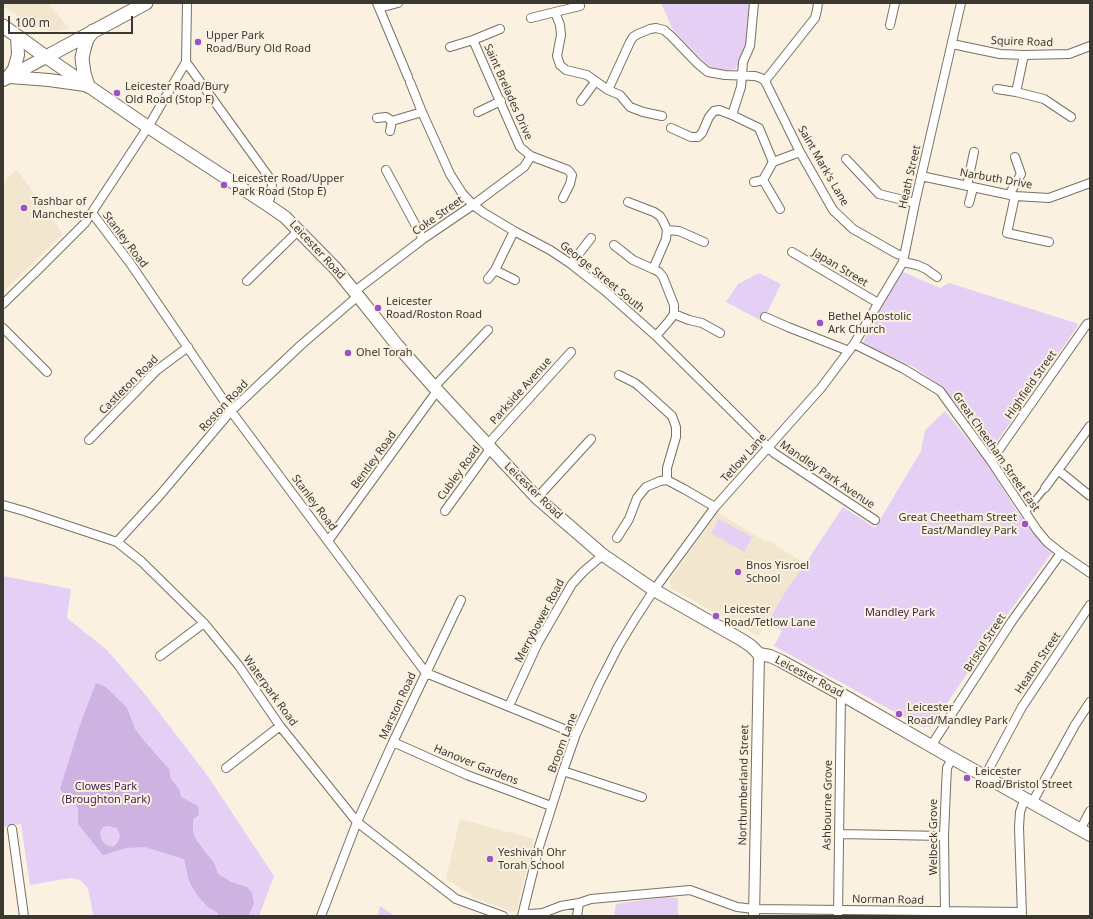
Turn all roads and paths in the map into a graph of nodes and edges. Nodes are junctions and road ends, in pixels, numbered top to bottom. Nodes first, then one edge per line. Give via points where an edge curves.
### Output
1 (146, 3) edge
2 (187, 3) edge
3 (398, 3) edge
4 (754, 3) edge
5 (818, 3) edge
6 (894, 3) edge
7 (961, 3) edge
8 (378, 5) edge
9 (580, 6) dead end
10 (556, 12) junction
11 (531, 18) dead end
12 (890, 25) dead end
13 (3, 26) edge
14 (500, 29) dead end
15 (93, 31) junction
16 (17, 36) junction
17 (473, 40) junction
18 (952, 44) junction
19 (1090, 46) edge
20 (450, 47) dead end
21 (1024, 55) junction
22 (46, 57) junction
23 (186, 62) junction
24 (741, 76) junction
25 (6, 79) edge
26 (765, 81) junction
27 (595, 82) junction
28 (88, 86) junction
29 (997, 89) dead end
30 (608, 90) junction
31 (1016, 92) junction
32 (501, 101) junction
33 (581, 101) dead end
34 (422, 112) junction
35 (478, 112) dead end
36 (732, 115) junction
37 (662, 116) dead end
38 (1071, 117) dead end
39 (377, 118) dead end
40 (392, 121) junction
41 (148, 127) junction
42 (671, 128) dead end
43 (390, 131) dead end
44 (800, 152) junction
45 (974, 152) dead end
46 (531, 156) junction
47 (1015, 157) dead end
48 (846, 159) dead end
49 (773, 162) junction
50 (386, 170) dead end
51 (921, 176) junction
52 (763, 180) junction
53 (754, 182) dead end
54 (1090, 183) edge
55 (970, 187) junction
56 (1012, 195) junction
57 (563, 198) dead end
58 (628, 202) dead end
59 (915, 202) junction
60 (969, 203) dead end
61 (266, 204) junction
62 (473, 205) junction
63 (780, 209) dead end
64 (92, 213) junction
65 (299, 230) junction
66 (667, 230) junction
67 (514, 231) junction
68 (591, 238) dead end
69 (423, 239) junction
70 (704, 242) dead end
71 (1049, 242) dead end
72 (614, 245) dead end
73 (792, 252) dead end
74 (904, 259) junction
75 (571, 264) junction
76 (653, 269) junction
77 (495, 270) junction
78 (937, 277) dead end
79 (488, 279) dead end
80 (514, 280) dead end
81 (247, 281) dead end
82 (356, 293) junction
83 (878, 303) junction
84 (3, 304) edge
85 (674, 314) junction
86 (766, 317) dead end
87 (1090, 323) edge
88 (3, 328) edge
89 (488, 330) dead end
90 (720, 333) dead end
91 (656, 336) junction
92 (188, 347) junction
93 (851, 347) junction
94 (571, 352) dead end
95 (47, 372) dead end
96 (620, 375) dead end
97 (436, 389) junction
98 (231, 411) junction
99 (1090, 426) edge
100 (591, 439) dead end
101 (89, 440) dead end
102 (488, 447) junction
103 (768, 448) junction
104 (991, 461) junction
105 (1058, 470) junction
106 (667, 480) junction
107 (1045, 488) joint
108 (1090, 496) edge
109 (537, 498) junction
110 (3, 505) edge
111 (715, 507) junction
112 (445, 511) dead end
113 (1025, 513) junction
114 (875, 520) dead end
115 (616, 538) dead end
116 (328, 541) junction
117 (117, 542) junction
118 (1061, 553) junction
119 (603, 555) junction
120 (1089, 571) edge
121 (654, 590) junction
122 (461, 600) dead end
123 (1090, 605) edge
124 (204, 623) junction
125 (759, 654) junction
126 (160, 656) dead end
127 (426, 673) junction
128 (841, 694) junction
129 (1090, 702) edge
130 (510, 706) junction
131 (280, 726) junction
132 (576, 734) junction
133 (393, 742) junction
134 (931, 746) junction
135 (952, 758) junction
136 (226, 768) dead end
137 (563, 771) junction
138 (985, 776) junction
139 (642, 797) dead end
140 (1029, 800) junction
141 (552, 806) junction
142 (1090, 811) edge
143 (357, 822) junction
144 (12, 830) dead end
145 (1085, 832) edge
146 (839, 834) junction
147 (944, 836) junction
148 (579, 903) junction
149 (754, 913) edge
150 (838, 913) edge
151 (523, 914) edge
152 (945, 914) edge
153 (1022, 914) edge
154 (24, 916) edge
155 (321, 916) edge
156 (503, 916) edge
157 (577, 916) edge

1 - 15 highway
2 - 23 street
3 - 8 street
4 - 24 street via 750,46 743,62
5 - 26 street via 814,18
6 - 12 street
7 - 18 street, Heath Street
8 - 34 street, George Street South
9 - 10 street
10 - 11 street
10 - 27 street via 561,35 557,56 560,64 566,70 587,75
13 - 16 highway
14 - 17 street, Saint Brelades Drive
15 - 22 highway
15 - 28 highway via 87,40 82,58
16 - 22 highway
16 - 25 main road via 18,55 14,69
17 - 20 street
17 - 32 street, Saint Brelades Drive
18 - 21 street, Squire Road via 993,53
18 - 51 street, Heath Street
19 - 21 street, Squire Road via 1069,54
21 - 31 street
22 - 25 main road
22 - 28 main road, Leicester Road
23 - 41 street
23 - 61 street via 271,180 270,198
24 - 26 street via 755,76
24 - 30 street via 716,74 704,70 671,36 656,28 645,30 633,37
24 - 36 street via 741,88
25 - 28 main road via 49,80
26 - 44 street, Saint Mark's Lane
27 - 30 street
27 - 33 street
28 - 41 main road, Leicester Road
29 - 31 street
30 - 37 street via 620,95 630,107
31 - 38 street via 1044,99
32 - 35 street
32 - 46 street, Saint Brelades Drive via 520,147
34 - 40 street
34 - 62 street, George Street South via 450,174
36 - 42 street via 720,110 714,111 698,137 691,137
36 - 49 street via 759,128
39 - 40 street via 386,117
40 - 43 street
41 - 61 main road, Leicester Road
41 - 64 street
44 - 49 street
44 - 74 street, Saint Mark's Lane via 833,210 853,229
45 - 55 street
46 - 57 street, Saint Brelades Drive via 568,170 572,175
46 - 62 street, Coke Street via 524,167
47 - 56 street via 1021,174
48 - 59 street via 878,194
49 - 52 street
50 - 69 street
51 - 55 street, Narbuth Drive
51 - 59 street, Heath Street
52 - 53 street
52 - 63 street
54 - 56 street, Narbuth Drive via 1049,198
55 - 56 street, Narbuth Drive
55 - 60 street
56 - 71 street via 1008,233
58 - 66 street via 654,212 664,221
59 - 74 street, Heath Street
61 - 65 main road, Leicester Road via 285,216
62 - 67 street, George Street South
62 - 69 street, Coke Street
64 - 84 street
64 - 92 street, Stanley Road
65 - 81 street
65 - 82 main road, Leicester Road
66 - 70 street via 679,231
66 - 76 street via 666,239
67 - 75 street, George Street South
67 - 77 street
68 - 75 street
69 - 82 street, Coke Street
72 - 76 street via 633,260
73 - 83 street, Japan Street
74 - 78 street, Saint Mark's Lane
74 - 83 street, Heath Street
75 - 91 street, George Street South
76 - 85 street via 663,277 674,305
77 - 79 street
77 - 80 street
82 - 97 main road, Leicester Road
82 - 98 street, Roston Road
83 - 93 street, Heath Street
85 - 90 street via 702,323
85 - 91 street
86 - 93 street, Great Cheetham Street East via 788,327
87 - 104 street, Highfield Street
88 - 95 street
89 - 97 street, Bentley Road via 462,356
91 - 103 street, George Street South
92 - 98 street, Stanley Road
92 - 101 street, Castleton Road via 158,370
93 - 103 street, Tetlow Lane via 821,388
93 - 104 street, Great Cheetham Street East via 904,368 940,391
94 - 102 street, Parkside Avenue
96 - 106 street via 635,383 672,416 676,437 667,468
97 - 102 main road, Leicester Road
97 - 116 street, Bentley Road
98 - 116 street, Stanley Road
98 - 117 street, Roston Road
99 - 105 street
100 - 109 street
102 - 109 main road, Leicester Road
102 - 112 street, Cubley Road
103 - 111 street, Tetlow Lane
103 - 114 street, Mandley Park Avenue
104 - 113 street, Great Cheetham Street East
105 - 107 street
105 - 108 street
106 - 111 street
106 - 115 street via 646,487 637,498 629,519
107 - 113 street
109 - 119 main road, Leicester Road
110 - 117 street, Waterpark Road
111 - 121 street, Tetlow Lane
113 - 118 street, Great Cheetham Street East via 1047,542
116 - 127 street, Stanley Road
117 - 124 street, Waterpark Road via 142,561
118 - 120 street, Great Cheetham Street East
118 - 134 street, Bristol Street via 1012,621
119 - 121 main road, Leicester Road
119 - 130 street, Merrybower Road via 572,584 538,644
121 - 125 main road, Leicester Road via 742,640
121 - 132 street, Broom Lane via 618,647
122 - 127 street, Marston Road
123 - 138 street, Heaton Street via 1022,707
124 - 126 street
124 - 131 street, Waterpark Road via 239,666
125 - 128 main road, Leicester Road via 781,661
125 - 149 street, Northumberland Street
127 - 130 street
127 - 133 street, Marston Road
128 - 134 main road, Leicester Road
128 - 146 street, Ashbourne Grove
129 - 140 street
130 - 132 street
131 - 136 street
131 - 143 street, Waterpark Road
132 - 137 street, Broom Lane
133 - 141 street, Hanover Gardens via 467,775
133 - 143 street, Marston Road
134 - 135 main road, Leicester Road
135 - 138 main road, Leicester Road
135 - 147 street, Welbeck Grove via 948,768
137 - 139 street
137 - 141 street, Broom Lane
138 - 140 main road, Leicester Road
140 - 145 main road, Leicester Road
140 - 153 street via 1020,812 1019,827
141 - 151 street, Broom Lane
142 - 145 street
143 - 155 street, Marston Road
143 - 156 street, Waterpark Road via 456,899
144 - 154 street
146 - 147 street
146 - 150 street, Ashbourne Grove
147 - 152 street, Welbeck Grove
148 - 149 street, Norman Road via 591,899 690,890
148 - 151 street, Norman Road via 543,913
148 - 157 street
149 - 150 street, Norman Road
150 - 152 street, Norman Road
152 - 153 street, Norman Road

